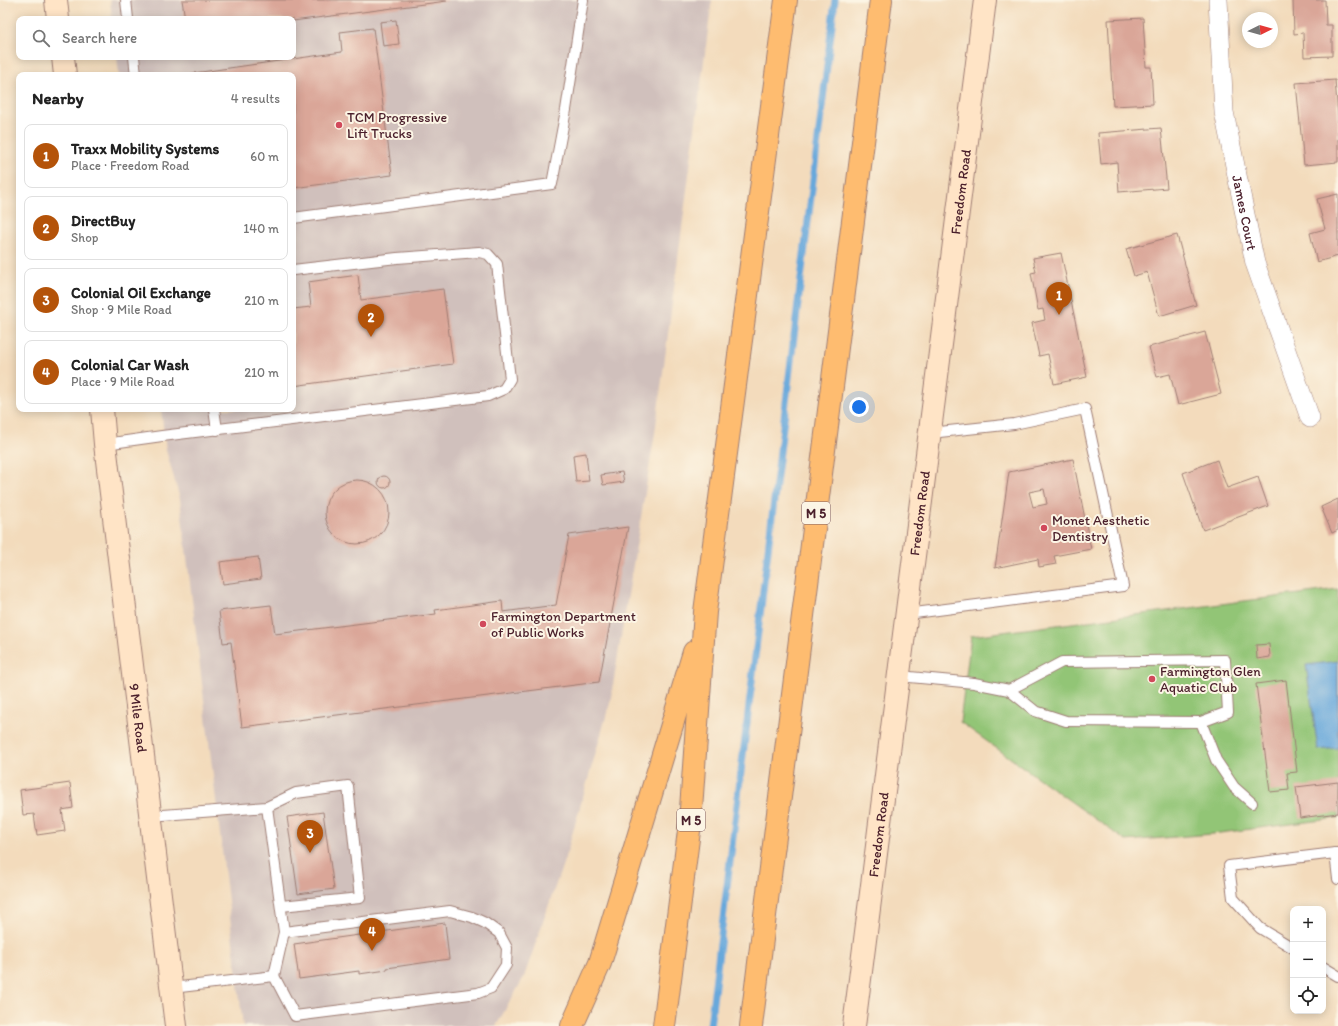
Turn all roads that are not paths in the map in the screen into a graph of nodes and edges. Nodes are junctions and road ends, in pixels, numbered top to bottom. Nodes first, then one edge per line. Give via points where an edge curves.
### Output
1 (56, 0) edge
2 (126, 0) edge
3 (583, 0) edge
4 (786, 0) edge
5 (880, 0) edge
6 (985, 0) edge
7 (1218, 0) edge
8 (58, 16) edge
9 (128, 16) edge
10 (63, 60) edge
11 (134, 60) edge
12 (65, 72) edge
13 (136, 72) edge
14 (296, 218) edge
15 (296, 270) edge
16 (102, 412) edge
17 (214, 412) edge
18 (1310, 418) dead end
19 (217, 430) junction
20 (930, 433) junction
21 (105, 444) junction
22 (705, 612) junction
23 (907, 614) junction
24 (899, 676) junction
25 (1009, 690) junction
26 (1201, 722) junction
27 (1252, 803) dead end
28 (267, 807) junction
29 (150, 816) junction
30 (1336, 853) edge
31 (1338, 879) edge
32 (280, 906) junction
33 (284, 932) junction
34 (1290, 946) edge
35 (1326, 968) edge
36 (274, 976) junction
37 (1338, 976) edge
38 (172, 988) junction
39 (176, 1026) edge
40 (572, 1026) edge
41 (664, 1026) edge
42 (751, 1026) edge
43 (854, 1026) edge

1 - 8 street
2 - 9 lane
3 - 14 lane via 552,184
4 - 22 highway, M 5
5 - 42 highway, M 5
6 - 20 street, Freedom Road
7 - 18 street, James Court via 1224,112 1255,263
10 - 12 street
11 - 13 lane
15 - 19 lane via 396,258 478,252 488,254 497,264 510,379 504,389 488,396
16 - 21 street, 9 Mile Road
17 - 19 lane
19 - 21 lane
20 - 23 street, Freedom Road
20 - 23 lane via 1014,424 1085,409 1123,586
21 - 29 street, 9 Mile Road
22 - 40 highway via 600,963
22 - 41 highway, M 5 via 690,822
23 - 24 street, Freedom Road
24 - 25 lane via 974,683
24 - 43 street, Freedom Road
25 - 26 lane via 1035,711 1066,721
25 - 26 lane via 1062,662 1225,660 1228,712
26 - 27 lane via 1216,760 1234,787
28 - 29 lane
28 - 32 lane
28 - 32 lane via 296,793 348,786 360,898
29 - 38 street, 9 Mile Road
30 - 31 lane
30 - 34 lane via 1229,866 1233,898 1260,928
32 - 33 lane
33 - 36 lane
33 - 36 lane via 450,911 472,917 498,932 507,948 506,965 491,988 478,993 295,1016
35 - 37 lane
36 - 38 lane
38 - 39 street, 9 Mile Road

